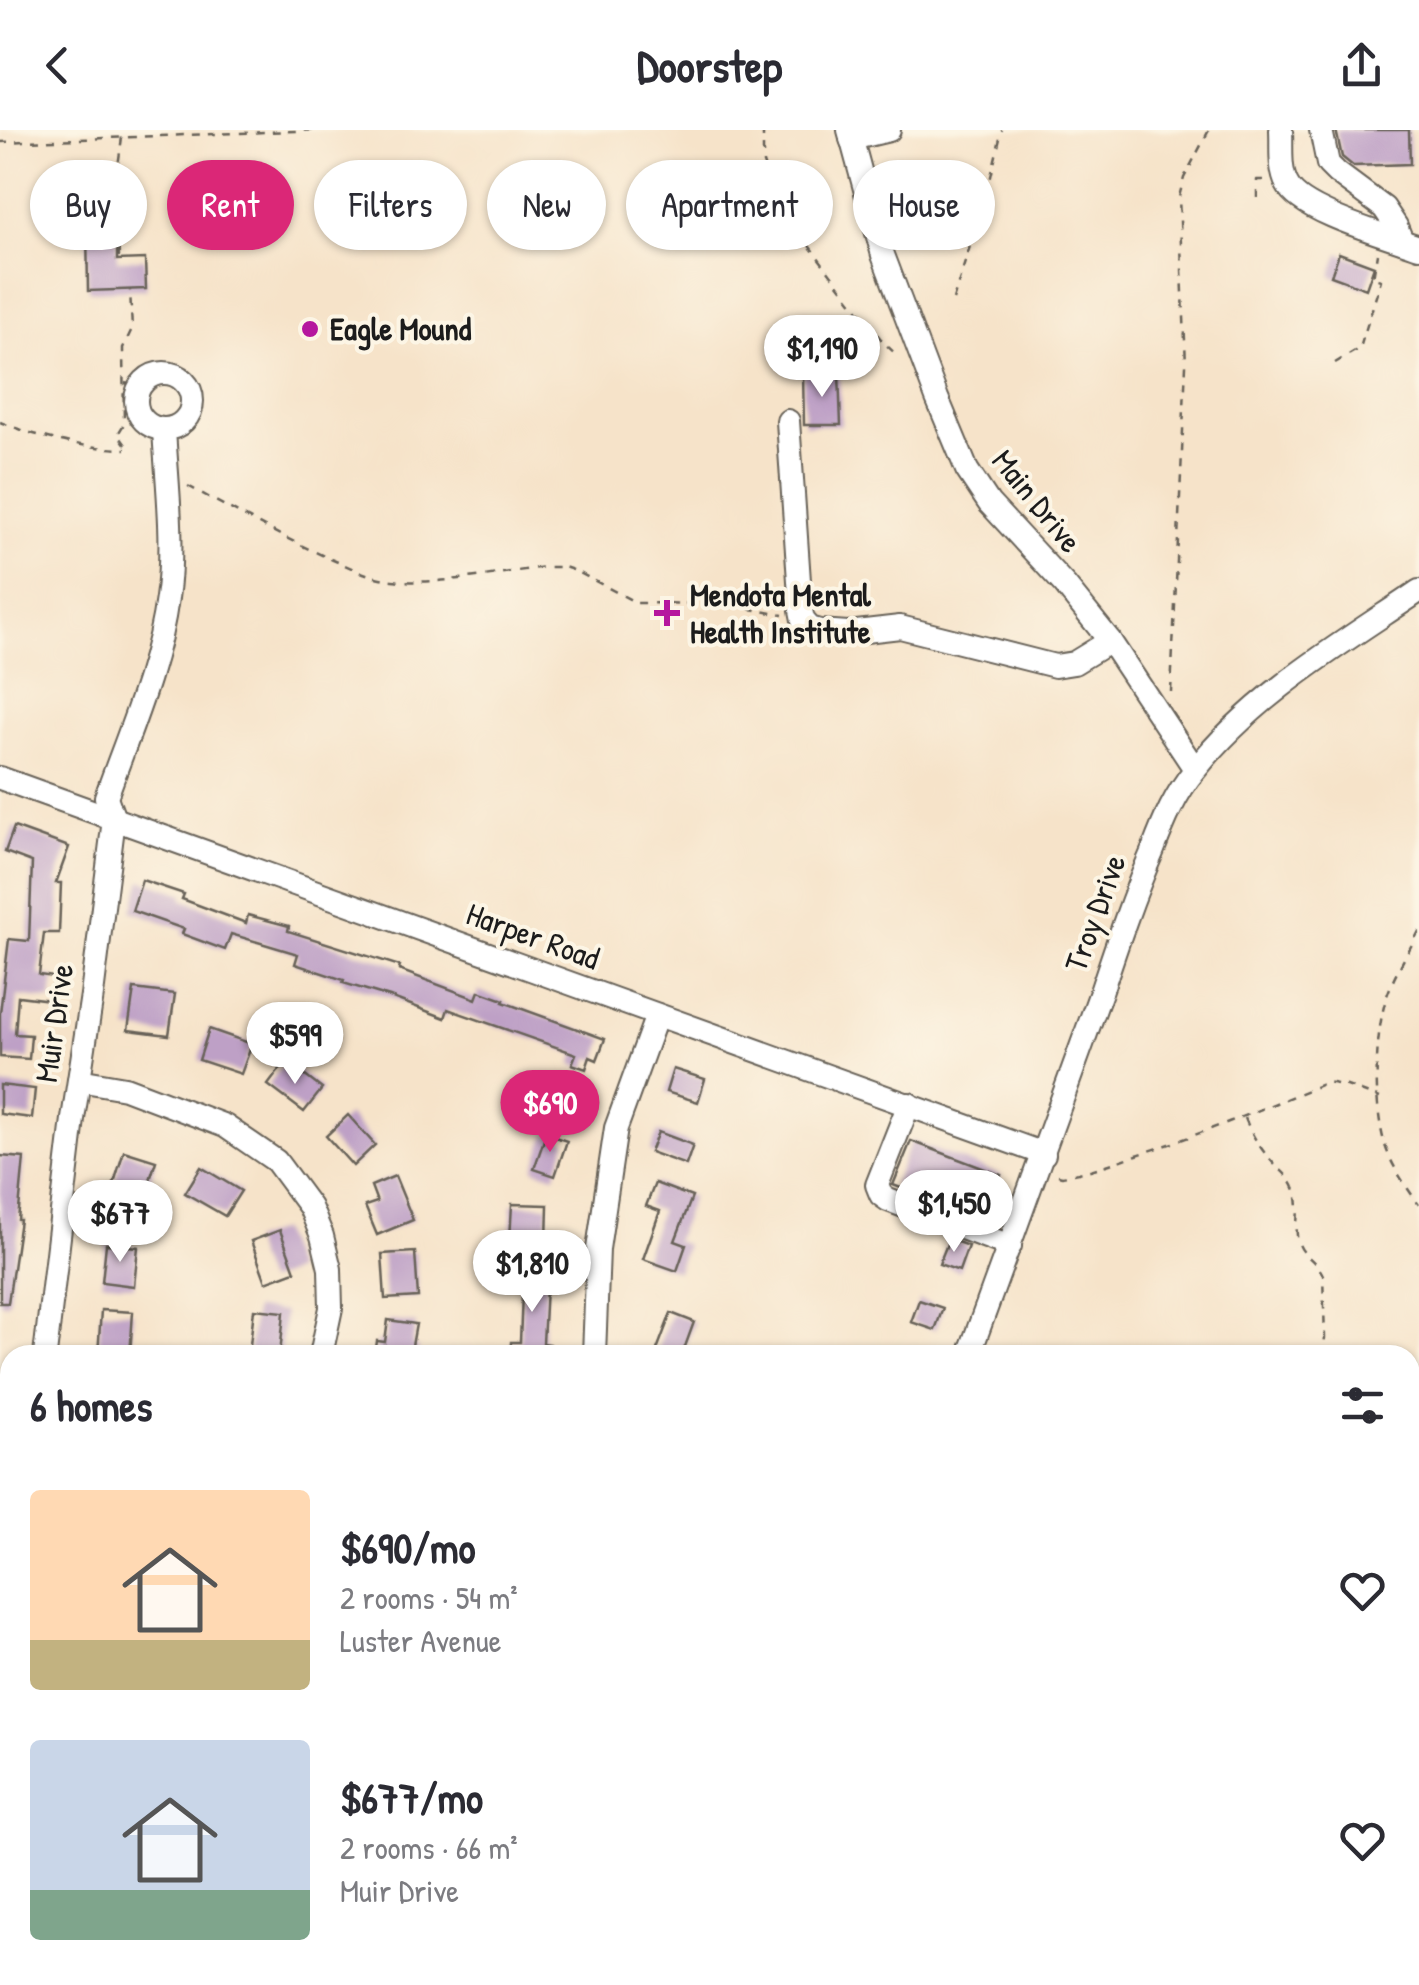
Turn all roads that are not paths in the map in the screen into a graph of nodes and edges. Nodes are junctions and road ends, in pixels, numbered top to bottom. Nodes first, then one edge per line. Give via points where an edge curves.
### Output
1 (889, 130) edge
2 (1281, 130) edge
3 (850, 135) edge
4 (1322, 141) edge
5 (1283, 172) junction
6 (1410, 244) edge
7 (788, 421) dead end
8 (164, 429) junction
9 (1419, 591) edge
10 (1110, 640) junction
11 (1195, 769) junction
12 (0, 778) edge
13 (114, 819) junction
14 (657, 1016) junction
15 (79, 1080) junction
16 (910, 1104) junction
17 (1044, 1154) junction
18 (1010, 1246) junction
19 (46, 1345) edge
20 (324, 1345) edge
21 (594, 1345) edge
22 (972, 1345) edge

1 - 3 street
2 - 5 street
3 - 10 street, Main Drive via 884,255 967,470
4 - 5 street
4 - 6 street via 1328,164 1384,208
5 - 6 street via 1303,203
7 - 10 street via 800,610 810,628 833,634 900,627 1055,666 1074,663
8 - 8 street via 181,423 191,408 190,390 178,376 161,372 131,384 140,417
8 - 13 street, Muir Drive via 168,594 154,661 106,797
9 - 11 street, Troy Drive via 1243,718
10 - 11 street, Main Drive
11 - 17 street, Troy Drive via 1142,876
12 - 13 street, Harper Road
13 - 14 street, Harper Road
13 - 15 street, Muir Drive
14 - 16 street, Harper Road
14 - 21 street via 616,1128 598,1248
15 - 19 street, Muir Drive
15 - 20 street via 125,1088 225,1126 276,1161 322,1236 331,1308
16 - 17 street, Harper Road
16 - 18 street via 877,1185 881,1195
17 - 18 street, Troy Drive
18 - 22 street, Troy Drive

